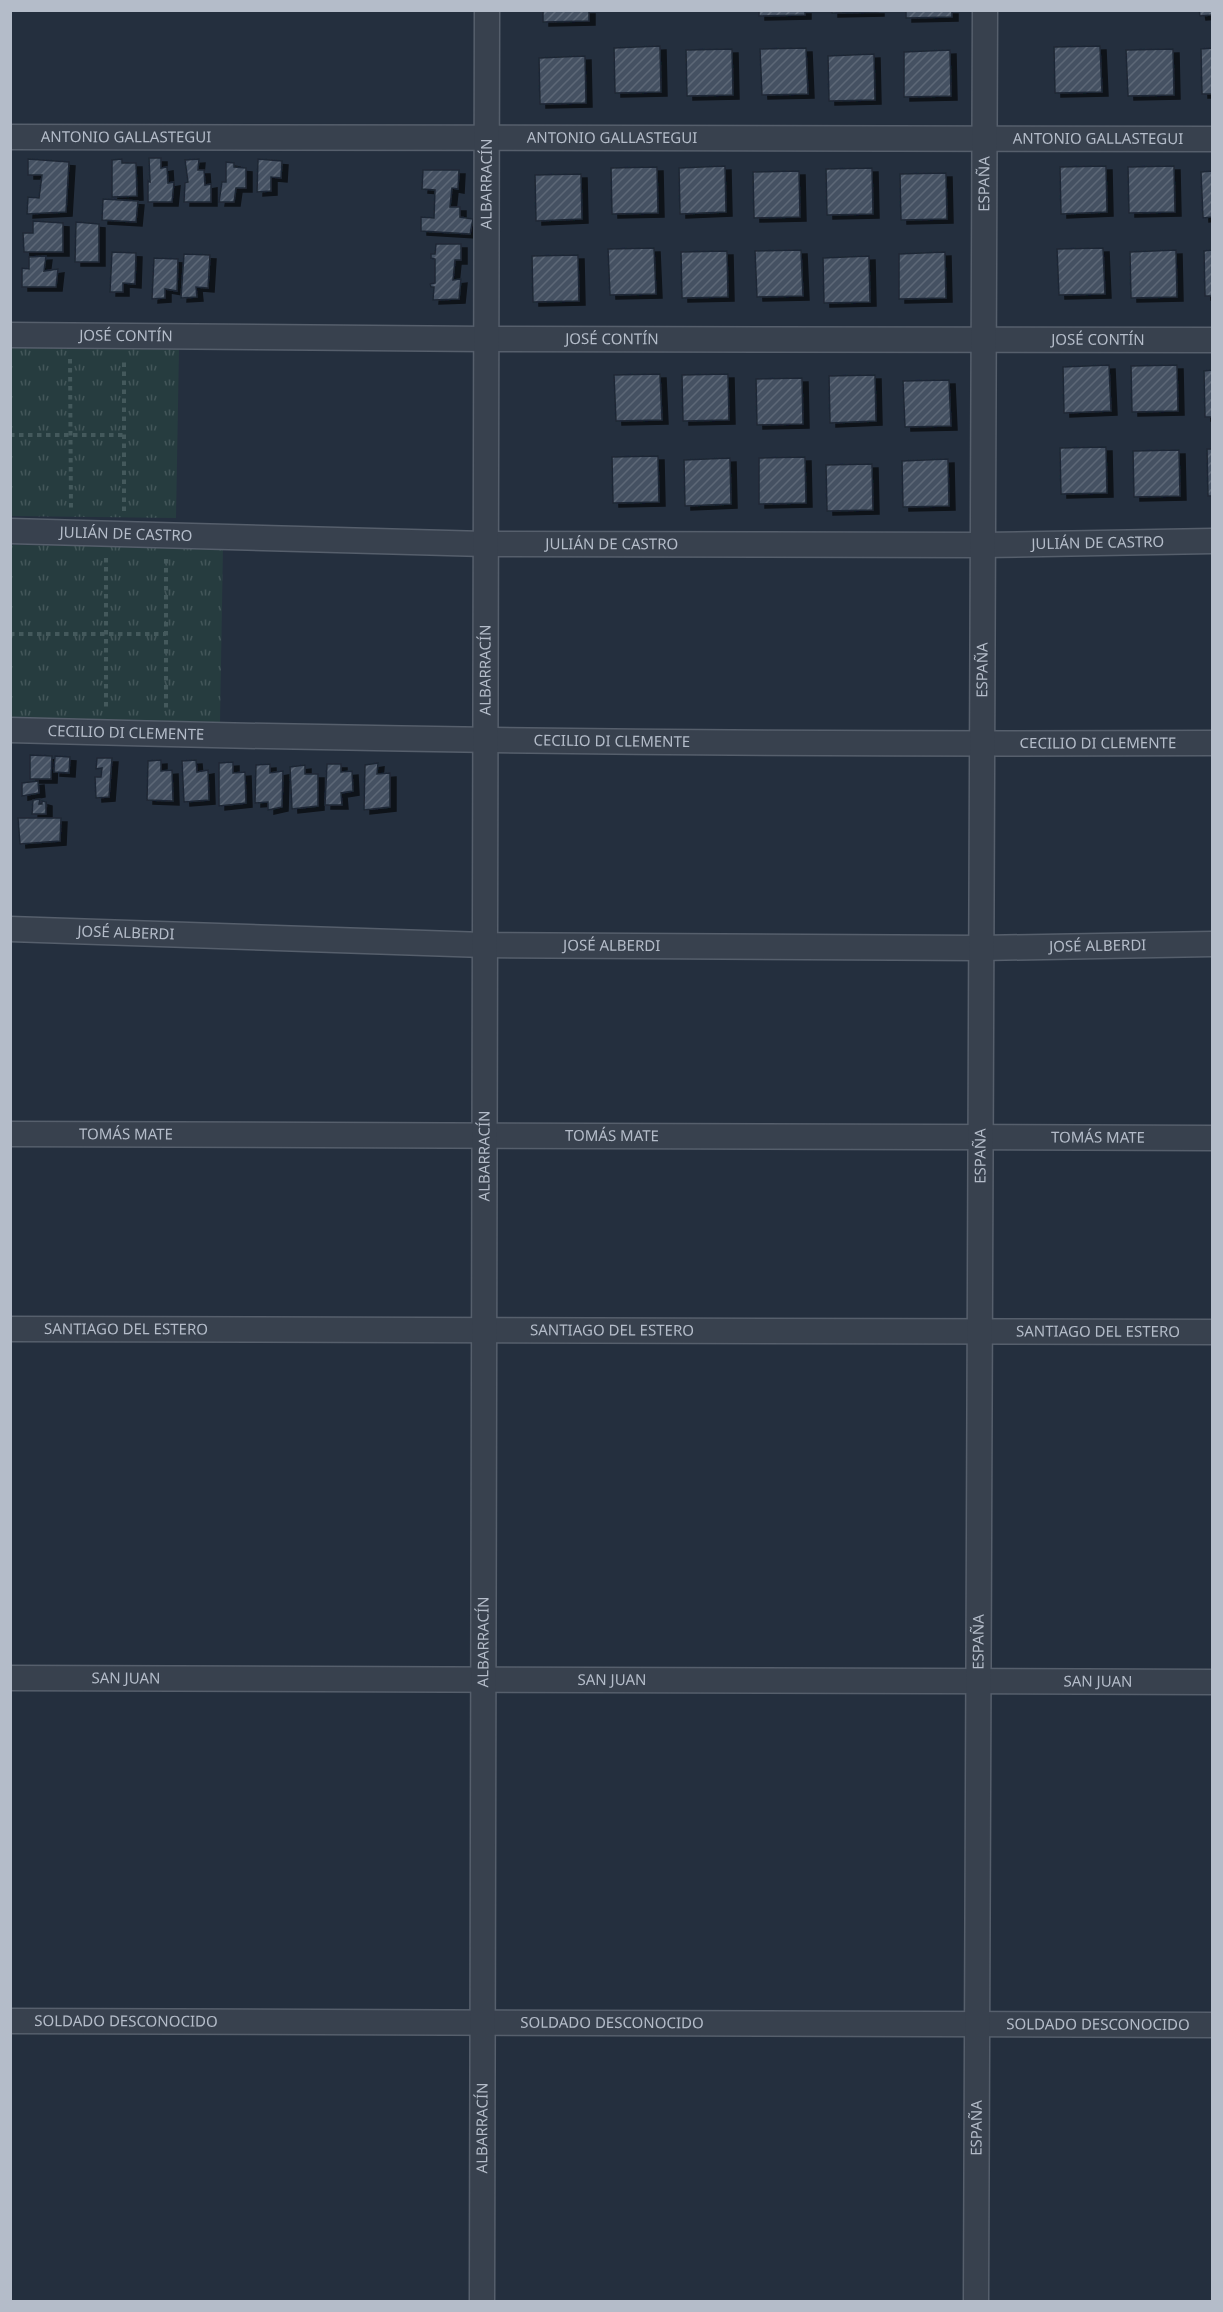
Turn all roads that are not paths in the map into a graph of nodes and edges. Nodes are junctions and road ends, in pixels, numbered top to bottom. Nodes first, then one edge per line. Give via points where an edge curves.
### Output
1 (487, 10) edge
2 (985, 10) edge
3 (10, 137) edge
4 (486, 139) junction
5 (984, 139) junction
6 (1212, 139) edge
7 (10, 335) edge
8 (486, 339) junction
9 (1212, 340) edge
10 (984, 341) junction
11 (10, 531) edge
12 (1212, 541) edge
13 (485, 544) junction
14 (983, 545) junction
15 (10, 730) edge
16 (485, 740) junction
17 (1212, 743) edge
18 (982, 744) junction
19 (10, 929) edge
20 (1212, 944) edge
21 (484, 945) junction
22 (981, 948) junction
23 (10, 1134) edge
24 (483, 1136) junction
25 (980, 1137) junction
26 (1212, 1138) edge
27 (10, 1329) edge
28 (484, 1330) junction
29 (980, 1330) junction
30 (1212, 1332) edge
31 (10, 1678) edge
32 (483, 1679) junction
33 (978, 1680) junction
34 (1212, 1682) edge
35 (10, 2021) edge
36 (482, 2022) junction
37 (977, 2023) junction
38 (1212, 2025) edge
39 (482, 2301) edge
40 (976, 2301) edge

1 - 4 street, ALBARRACÍN
2 - 5 street, ESPAÑA
3 - 4 street, ANTONIO GALLASTEGUI
4 - 5 street, ANTONIO GALLASTEGUI
4 - 8 street, ALBARRACÍN
5 - 6 street, ANTONIO GALLASTEGUI
5 - 10 street, ESPAÑA
7 - 8 street, JOSÉ CONTÍN
8 - 10 street, JOSÉ CONTÍN
8 - 13 street, ALBARRACÍN
9 - 10 street, JOSÉ CONTÍN
10 - 14 street, ESPAÑA
11 - 13 street, JULIÁN DE CASTRO
12 - 14 street, JULIÁN DE CASTRO
13 - 14 street, JULIÁN DE CASTRO
13 - 16 street, ALBARRACÍN
14 - 18 street, ESPAÑA
15 - 16 street, CECILIO DI CLEMENTE
16 - 18 street, CECILIO DI CLEMENTE
16 - 21 street, ALBARRACÍN
17 - 18 street, CECILIO DI CLEMENTE
18 - 22 street, ESPAÑA
19 - 21 street, JOSÉ ALBERDI
20 - 22 street, JOSÉ ALBERDI
21 - 22 street, JOSÉ ALBERDI
21 - 24 street, ALBARRACÍN
22 - 25 street, ESPAÑA
23 - 24 street, TOMÁS MATE
24 - 25 street, TOMÁS MATE
24 - 28 street, ALBARRACÍN
25 - 26 street, TOMÁS MATE
25 - 29 street, ESPAÑA
27 - 28 street, SANTIAGO DEL ESTERO
28 - 29 street, SANTIAGO DEL ESTERO
28 - 32 street, ALBARRACÍN
29 - 30 street, SANTIAGO DEL ESTERO
29 - 33 street, ESPAÑA
31 - 32 street, SAN JUAN
32 - 33 street, SAN JUAN
32 - 36 street, ALBARRACÍN
33 - 34 street, SAN JUAN
33 - 37 street, ESPAÑA
35 - 36 street, SOLDADO DESCONOCIDO
36 - 37 street, SOLDADO DESCONOCIDO
36 - 39 street, ALBARRACÍN
37 - 38 street, SOLDADO DESCONOCIDO
37 - 40 street, ESPAÑA

